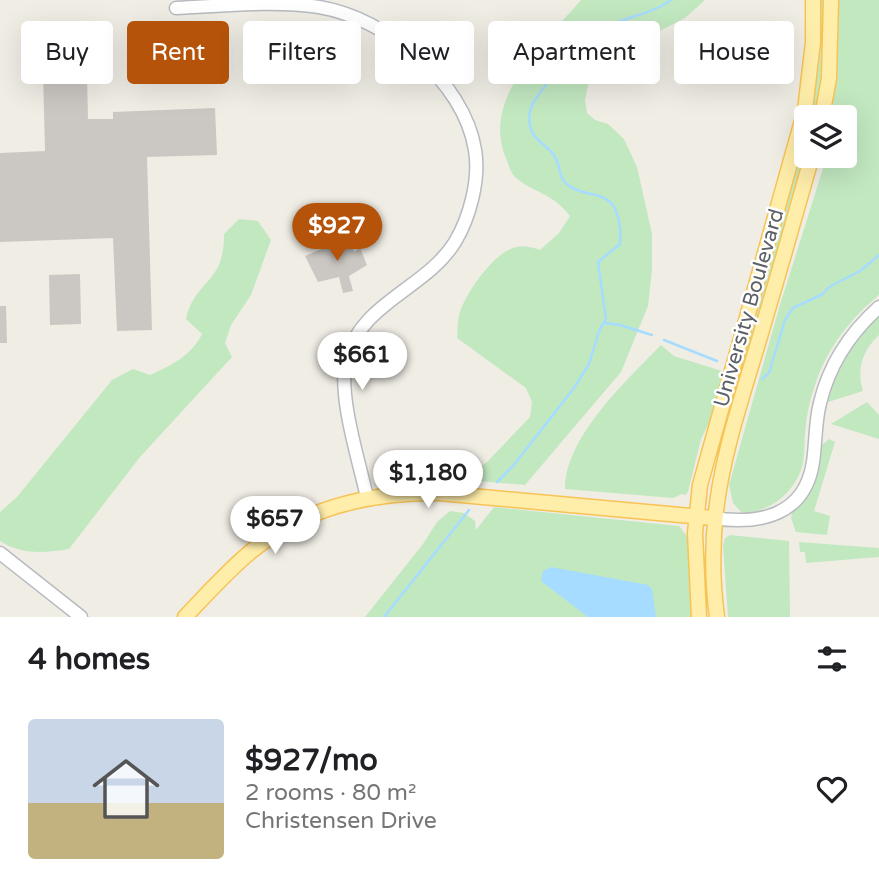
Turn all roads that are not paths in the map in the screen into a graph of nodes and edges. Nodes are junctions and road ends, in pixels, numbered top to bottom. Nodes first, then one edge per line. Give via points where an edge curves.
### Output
1 (813, 0) edge
2 (831, 0) edge
3 (176, 8) dead end
4 (824, 105) edge
5 (808, 168) edge
6 (879, 307) edge
7 (367, 497) junction
8 (696, 516) junction
9 (713, 518) junction
10 (0, 553) edge
11 (81, 617) edge
12 (185, 617) edge
13 (699, 617) edge
14 (717, 617) edge

1 - 8 main road, University Boulevard via 805,110 707,451
2 - 4 main road
3 - 7 street via 288,3 357,18 391,36 428,65 467,126 475,150 475,177 466,220 445,256 368,320 346,361 347,403
5 - 9 main road, University Boulevard via 725,454
6 - 9 street via 849,340 827,379 811,469 802,491 789,506 768,517 748,521
7 - 8 main road via 447,493
7 - 12 main road via 312,514 282,530 253,550
8 - 9 main road
8 - 13 main road, University Boulevard
9 - 14 main road, University Boulevard
10 - 11 street

